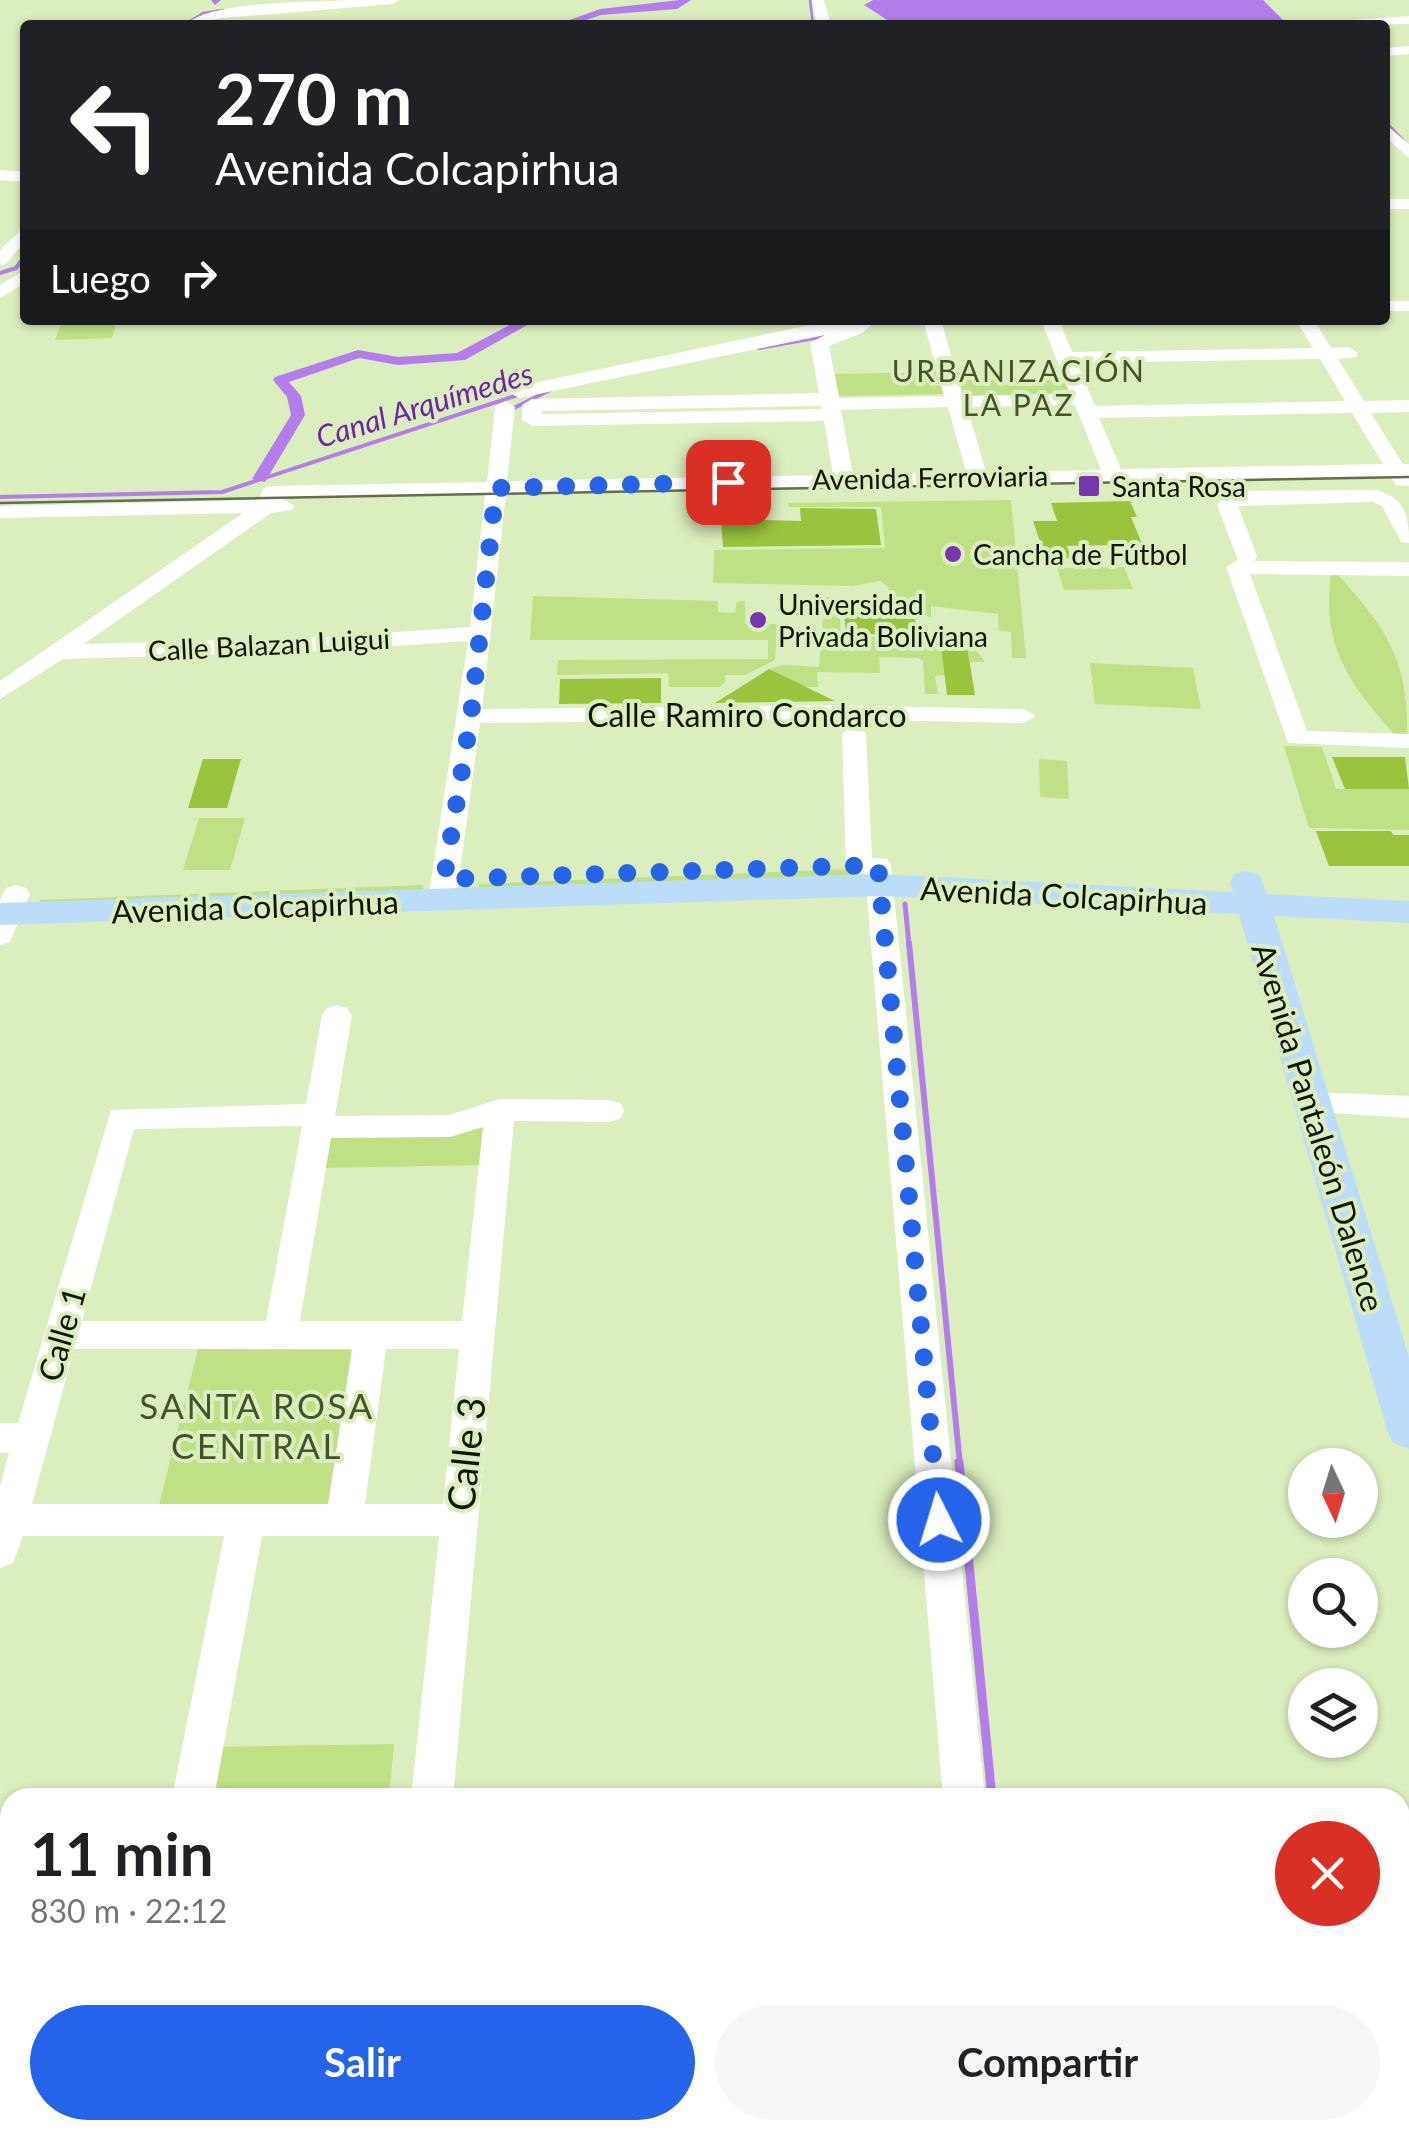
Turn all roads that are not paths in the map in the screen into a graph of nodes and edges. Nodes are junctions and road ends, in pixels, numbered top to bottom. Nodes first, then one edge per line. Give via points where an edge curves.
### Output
1 (207, 0) edge
2 (324, 0) edge
3 (393, 0) edge
4 (195, 10) junction
5 (186, 20) edge
6 (20, 242) edge
7 (5, 276) edge
8 (838, 325) edge
9 (862, 325) edge
10 (933, 325) edge
11 (1052, 325) edge
12 (1307, 325) edge
13 (1332, 325) edge
14 (1324, 353) junction
15 (1348, 353) junction
16 (1065, 358) junction
17 (954, 402) junction
18 (830, 406) junction
19 (1086, 406) junction
20 (1358, 406) junction
21 (1381, 406) junction
22 (1409, 406) edge
23 (1112, 473) junction
24 (977, 476) junction
25 (1406, 476) edge
26 (844, 479) junction
27 (1225, 489) dead end
28 (912, 494) dead end
29 (496, 495) junction
30 (267, 506) junction
31 (230, 507) junction
32 (0, 512) edge
33 (1409, 537) edge
34 (1241, 562) junction
35 (1409, 570) edge
36 (482, 633) junction
37 (56, 652) junction
38 (4, 665) edge
39 (0, 692) edge
40 (471, 716) junction
41 (1024, 716) dead end
42 (854, 733) dead end
43 (1409, 741) edge
44 (873, 872) junction
45 (443, 889) junction
46 (1409, 890) edge
47 (1250, 893) junction
48 (5, 910) edge
49 (1409, 912) edge
50 (337, 1016) dead end
51 (1311, 1103) junction
52 (1409, 1107) edge
53 (500, 1110) junction
54 (608, 1111) dead end
55 (319, 1121) junction
56 (61, 1335) junction
57 (281, 1335) junction
58 (371, 1335) junction
59 (479, 1335) junction
60 (1409, 1430) edge
61 (16, 1438) edge
62 (246, 1520) junction
63 (344, 1520) junction
64 (458, 1520) junction
65 (4, 1535) edge
66 (194, 1788) edge
67 (433, 1788) edge
68 (963, 1788) edge

1 - 4 street
2 - 4 street
3 - 5 street
4 - 5 street
6 - 7 street
8 - 29 street via 505,401
9 - 18 street via 819,343
10 - 17 street
11 - 16 street
12 - 14 street
13 - 15 street
14 - 15 street
14 - 16 street
14 - 20 street
15 - 21 street
16 - 19 street
17 - 18 street
17 - 19 street
17 - 24 street
18 - 18 street via 532,405 532,420
18 - 26 street
19 - 20 street
19 - 23 street
20 - 21 street
20 - 25 street
21 - 22 street
21 - 25 street
23 - 24 street, Avenida Ferroviaria
23 - 25 street, Avenida Ferroviaria
24 - 26 street, Avenida Ferroviaria
25 - 27 street
26 - 29 street, Avenida Ferroviaria
28 - 29 street, Avenida Ferroviaria
29 - 30 street, Avenida Ferroviaria
29 - 36 street
30 - 31 street, Avenida Ferroviaria
30 - 37 street
31 - 32 street, Avenida Ferroviaria
31 - 38 street via 226,517
33 - 34 street via 1390,502 1376,496 1234,497 1227,505
34 - 35 street
34 - 43 street via 1297,738
36 - 37 street, Calle Balazan Luigui
36 - 40 street
37 - 39 street
40 - 41 street, Calle Ramiro Condarco
40 - 45 street
42 - 44 street
44 - 45 main road, Avenida Colcapirhua
44 - 47 main road, Avenida Colcapirhua
44 - 68 street
45 - 48 main road, Avenida Colcapirhua
46 - 47 main road, Avenida Colcapirhua
47 - 49 main road, Avenida Colcapirhua
47 - 51 main road, Avenida Pantaleón Dalence
50 - 55 street
51 - 52 street
51 - 60 main road, Avenida Pantaleón Dalence
53 - 54 street
53 - 55 street via 450,1126
53 - 59 street, Calle 3
55 - 56 street, Calle 1 via 122,1118
55 - 57 street
56 - 57 street
56 - 61 street, Calle 1
57 - 58 street
58 - 59 street
58 - 63 street
59 - 64 street, Calle 3
61 - 65 street, Calle 1
62 - 63 street
62 - 65 street
62 - 66 street
63 - 64 street
64 - 67 street, Calle 3

